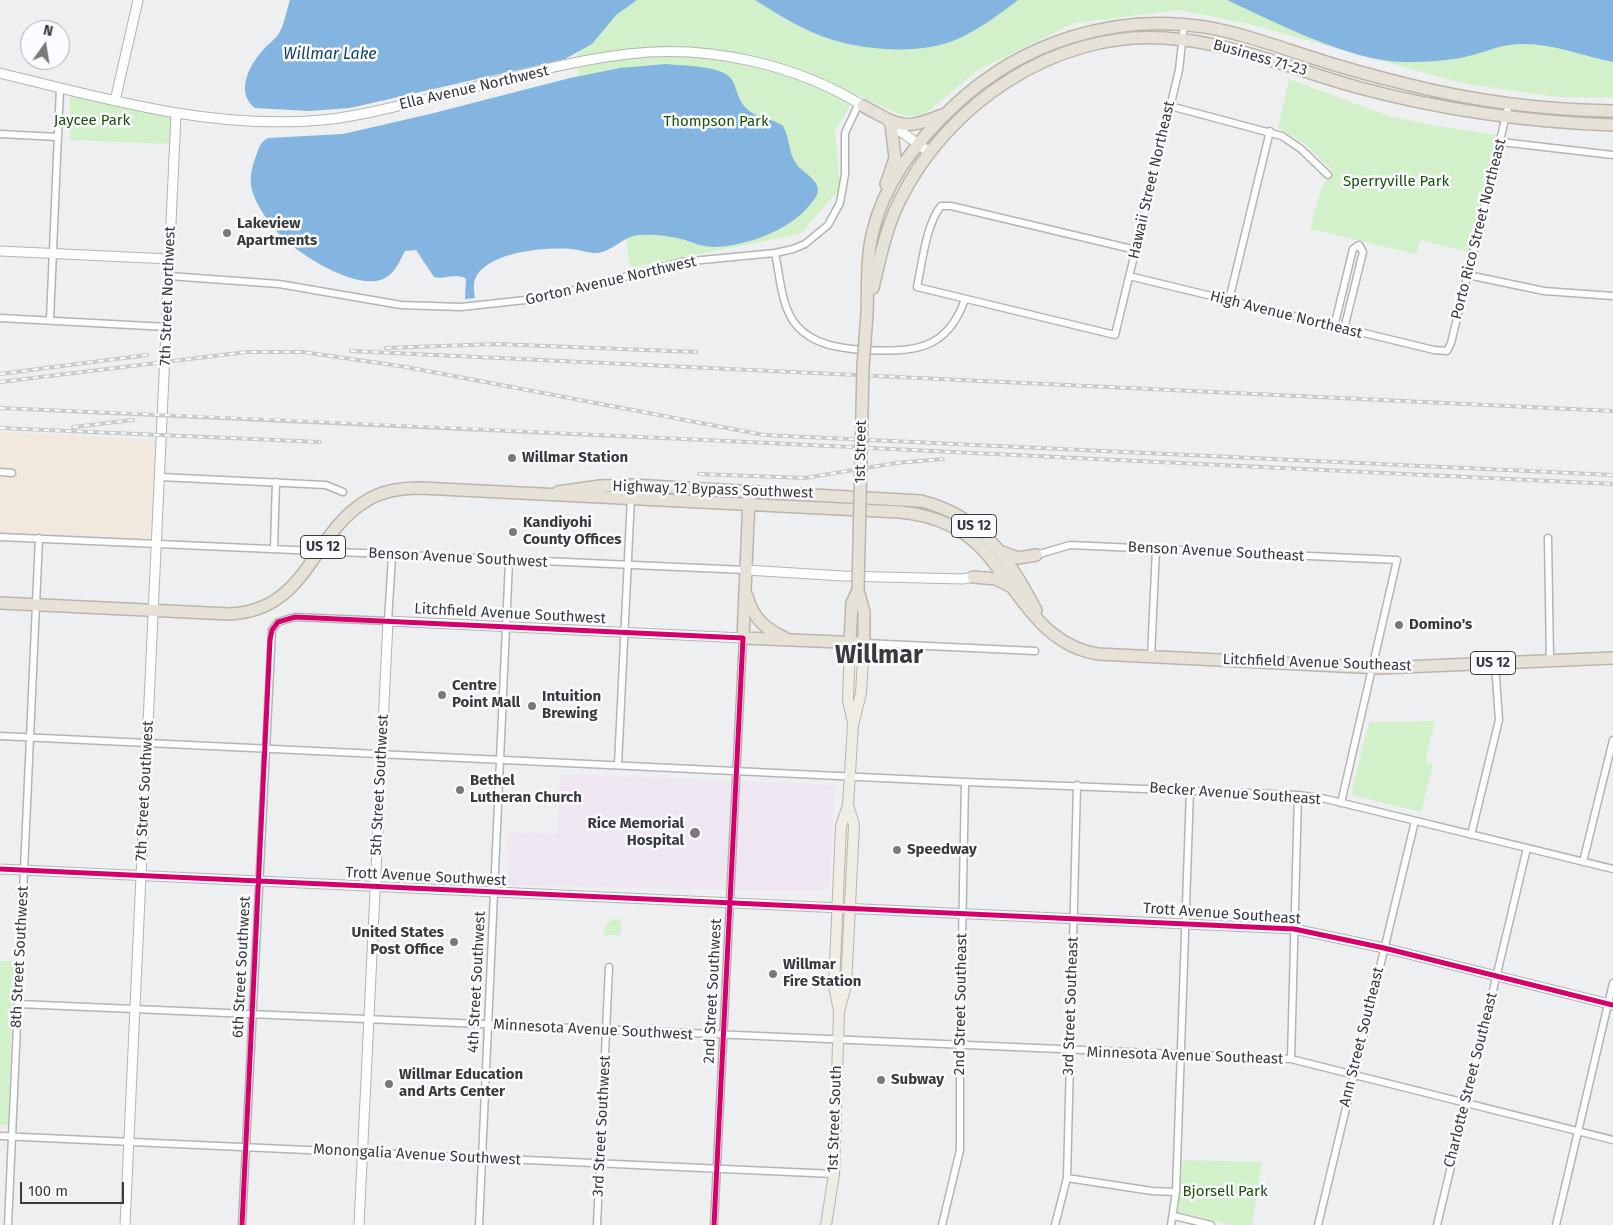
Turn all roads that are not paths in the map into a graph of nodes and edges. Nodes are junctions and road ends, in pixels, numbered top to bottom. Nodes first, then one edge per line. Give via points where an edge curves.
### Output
1 (138, 0) edge
2 (1184, 25) junction
3 (1184, 39) junction
4 (0, 73) edge
5 (60, 88) junction
6 (115, 101) junction
7 (1509, 103) junction
8 (861, 105) junction
9 (1170, 106) junction
10 (1613, 110) edge
11 (946, 113) junction
12 (176, 114) junction
13 (1506, 117) junction
14 (891, 124) junction
15 (1613, 125) edge
16 (1270, 131) junction
17 (0, 134) edge
18 (58, 137) junction
19 (1501, 142) junction
20 (918, 144) junction
21 (929, 152) junction
22 (1613, 155) edge
23 (1328, 175) dead end
24 (873, 231) junction
25 (1136, 250) junction
26 (0, 251) edge
27 (53, 253) junction
28 (775, 253) junction
29 (170, 259) junction
30 (1468, 275) junction
31 (169, 276) junction
32 (1129, 276) junction
33 (1613, 296) edge
34 (965, 299) junction
35 (1229, 300) junction
36 (867, 314) junction
37 (0, 318) edge
38 (50, 320) junction
39 (167, 327) junction
40 (1334, 327) junction
41 (1344, 329) junction
42 (1443, 352) joint
43 (0, 472) edge
44 (12, 473) dead end
45 (160, 477) junction
46 (276, 482) junction
47 (632, 485) junction
48 (750, 491) junction
49 (343, 492) dead end
50 (540, 495) junction
51 (631, 500) junction
52 (749, 506) junction
53 (0, 537) edge
54 (39, 538) junction
55 (1548, 538) dead end
56 (157, 544) junction
57 (274, 548) junction
58 (999, 549) junction
59 (1156, 549) junction
60 (320, 551) junction
61 (984, 551) junction
62 (392, 556) junction
63 (1036, 556) joint
64 (509, 561) junction
65 (627, 566) junction
66 (745, 576) junction
67 (973, 577) junction
68 (1011, 586) junction
69 (858, 590) junction
70 (0, 603) edge
71 (36, 604) junction
72 (154, 610) junction
73 (388, 621) junction
74 (278, 622) joint
75 (506, 626) junction
76 (1046, 627) junction
77 (625, 632) junction
78 (743, 638) junction
79 (796, 641) junction
80 (850, 642) junction
81 (864, 643) junction
82 (1035, 652) dead end
83 (1152, 657) junction
84 (1613, 658) edge
85 (1550, 660) junction
86 (1495, 663) junction
87 (1373, 667) junction
88 (853, 725) junction
89 (0, 736) edge
90 (30, 738) junction
91 (1613, 740) edge
92 (147, 743) junction
93 (265, 748) junction
94 (381, 754) junction
95 (500, 760) junction
96 (618, 765) junction
97 (735, 770) junction
98 (850, 776) junction
99 (965, 782) junction
100 (1077, 785) junction
101 (1190, 790) junction
102 (1298, 795) junction
103 (1342, 803) junction
104 (848, 805) junction
105 (1415, 821) junction
106 (1471, 835) junction
107 (1527, 848) junction
108 (1583, 862) junction
109 (0, 869) edge
110 (1613, 869) edge
111 (24, 871) junction
112 (141, 877) junction
113 (258, 882) junction
114 (376, 887) junction
115 (494, 892) junction
116 (729, 903) junction
117 (837, 909) junction
118 (850, 910) junction
119 (962, 914) junction
120 (1073, 918) junction
121 (1185, 923) junction
122 (1294, 929) junction
123 (1384, 948) junction
124 (609, 967) dead end
125 (1496, 975) junction
126 (1613, 983) edge
127 (18, 1004) junction
128 (1611, 1004) edge
129 (134, 1010) junction
130 (839, 1011) junction
131 (252, 1014) junction
132 (369, 1020) junction
133 (488, 1025) junction
134 (607, 1030) junction
135 (723, 1036) junction
136 (838, 1040) junction
137 (960, 1046) junction
138 (1069, 1051) junction
139 (1182, 1055) junction
140 (1291, 1059) junction
141 (1352, 1076) junction
142 (1465, 1103) junction
143 (1578, 1132) junction
144 (0, 1136) edge
145 (11, 1137) junction
146 (1613, 1140) edge
147 (129, 1142) junction
148 (246, 1147) junction
149 (363, 1153) junction
150 (482, 1158) junction
151 (600, 1165) junction
152 (717, 1170) junction
153 (834, 1174) junction
154 (1066, 1178) junction
155 (1176, 1192) junction
156 (1174, 1216) junction
157 (8, 1225) edge
158 (125, 1225) edge
159 (242, 1225) edge
160 (360, 1225) edge
161 (479, 1225) edge
162 (597, 1225) edge
163 (714, 1225) edge
164 (826, 1225) edge
165 (942, 1225) edge
166 (1055, 1225) edge
167 (1171, 1225) edge
168 (1211, 1225) edge
169 (1318, 1225) edge
170 (1436, 1225) edge
171 (1556, 1225) edge

1 - 6 street
2 - 3 street, Hawaii Street Northeast
2 - 7 highway, Business 71-23 via 1250,37 1408,85
2 - 11 highway, Business 71-23 via 1133,24 1070,36 997,71
3 - 9 street, Hawaii Street Northeast
3 - 13 highway, Business 71-23 via 1233,48 1396,96
3 - 21 highway, Business 71-23 via 1107,42 1047,60 991,92
4 - 5 street, Ella Avenue Northwest
5 - 6 street, Ella Avenue Northwest
5 - 18 street
6 - 12 street, Ella Avenue Northwest
7 - 10 highway, Business 71-23
7 - 13 street, Porto Rico Street Northeast
8 - 11 highway via 896,123 910,126
8 - 12 street, Ella Avenue Northwest via 802,76 768,66 709,55 648,52 587,61 339,118 276,122
8 - 14 street, Ella Avenue Northwest
8 - 28 street, Gorton Avenue Northwest via 845,133 844,190 834,215 828,225 805,244
9 - 16 street
9 - 25 street, Hawaii Street Northeast
11 - 20 highway, Business 71-23
12 - 29 street, 7th Street Northwest
13 - 15 highway, Business 71-23
13 - 19 street, Porto Rico Street Northeast
14 - 20 street, Ella Avenue Northwest
14 - 24 highway via 895,158
16 - 23 street via 1293,142
16 - 35 street
17 - 18 street
18 - 27 street
19 - 22 street
19 - 30 street, Porto Rico Street Northeast
20 - 21 street, Ella Avenue Northwest
20 - 24 highway, Business 71-23 via 885,197
21 - 36 highway, Business 71-23 via 900,200 888,229
24 - 36 highway, Business 71-23 via 868,265
25 - 32 street, Hawaii Street Northeast
25 - 34 street via 941,206 936,212 926,245 917,287
26 - 27 street
27 - 29 street
27 - 38 street
28 - 31 street, Gorton Avenue Northwest via 681,262 544,298 461,307 401,305 280,284
28 - 34 street via 786,306 793,321 812,339 840,349 903,352 924,346 955,323
29 - 31 street, 7th Street Northwest
30 - 33 street via 1544,291
30 - 42 street, Porto Rico Street Northeast via 1451,343
31 - 39 street, 7th Street Northwest
32 - 34 street, Hawaii Street Northeast via 1115,335
32 - 35 street, High Avenue Northeast
35 - 40 street, High Avenue Northeast
36 - 69 highway, 1st Street, bridge
37 - 38 street
38 - 39 street
39 - 45 street, 7th Street Northwest
40 - 41 street, High Avenue Northeast
40 - 41 street via 1353,249 1360,246 1363,252
41 - 42 street, High Avenue Northeast
43 - 44 street
45 - 46 street
45 - 56 street, 7th Street Southwest
46 - 49 street via 333,486
46 - 57 street
47 - 48 highway, Highway 12 Bypass Southwest / US 12
47 - 50 highway, Highway 12 Bypass Southwest / US 12
47 - 51 street
48 - 52 highway, 2nd Street Southwest
48 - 58 highway, Highway 12 Bypass Southwest / US 12 via 908,499 941,506 974,526
50 - 51 highway, Highway 12 Bypass Southwest / US 12
50 - 60 highway, Highway 12 Bypass Southwest / US 12 via 421,488 392,490 358,507
51 - 52 highway, Highway 12 Bypass Southwest / US 12
51 - 65 street
52 - 61 highway, Highway 12 Bypass Southwest / US 12 via 913,513 933,518 961,532
52 - 66 highway, 2nd Street Southwest
53 - 54 street, Benson Avenue Southwest
54 - 56 street, Benson Avenue Southwest
54 - 71 street, 8th Street Southwest
55 - 85 street
56 - 57 street, Benson Avenue Southwest
56 - 72 street, 7th Street Southwest
57 - 60 street, Benson Avenue Southwest
58 - 63 highway via 1014,557
58 - 76 highway, US 12
59 - 63 street, Benson Avenue Southeast via 1070,545
59 - 83 street
59 - 87 street, Benson Avenue Southeast via 1397,560
60 - 62 street, Benson Avenue Southwest
60 - 72 highway, Highway 12 Bypass Southwest / US 12 via 295,584 275,601 251,612
61 - 67 highway via 986,566
61 - 68 highway, US 12
62 - 64 street, Benson Avenue Southwest
62 - 73 street, 5th Street Southwest
64 - 65 street, Benson Avenue Southwest
64 - 75 street, 4th Street Southwest
65 - 66 street, Benson Avenue Southwest
65 - 77 street
66 - 67 street, Benson Avenue Southwest
66 - 78 highway, 2nd Street Southwest
66 - 79 highway via 750,607 759,621 773,632
67 - 68 highway via 996,579
68 - 76 highway, US 12 via 1029,611
69 - 80 highway, 1st Street via 852,603
69 - 81 highway, 1st Street via 864,612
70 - 71 highway, US 12
71 - 72 highway, US 12
71 - 90 street, 8th Street Southwest
72 - 92 street, 7th Street Southwest
73 - 74 street, Litchfield Avenue Southwest via 294,616
73 - 75 street, Litchfield Avenue Southwest
73 - 94 street, 5th Street Southwest
74 - 93 street, 6th Street Southwest via 270,640
75 - 77 street, Litchfield Avenue Southwest
75 - 95 street, 4th Street Southwest
76 - 83 highway, Litchfield Avenue Southeast / US 12 via 1070,646 1088,653
77 - 78 street, Litchfield Avenue Southwest
77 - 96 street
78 - 79 highway, Litchfield Avenue Southwest
78 - 97 street, 2nd Street Southwest
79 - 80 highway, Litchfield Avenue Southwest
80 - 81 highway, Litchfield Avenue Southwest
80 - 88 main road, 1st Street South via 848,694
81 - 82 street
81 - 88 main road, 1st Street South via 861,693
83 - 87 highway, Litchfield Avenue Southeast / US 12
84 - 85 highway, Litchfield Avenue Southeast / US 12
85 - 86 highway, Litchfield Avenue Southeast / US 12
86 - 87 highway, Litchfield Avenue Southeast / US 12
86 - 106 street via 1499,720
87 - 103 street
88 - 98 main road, 1st Street South
89 - 90 street, Becker Avenue Southeast
90 - 92 street, Becker Avenue Southeast
90 - 111 street, 8th Street Southwest
91 - 108 street
92 - 93 street, Becker Avenue Southeast
92 - 112 street, 7th Street Southwest
93 - 94 street, Becker Avenue Southeast
93 - 113 street, 6th Street Southwest
94 - 95 street, Becker Avenue Southeast
94 - 114 street, 5th Street Southwest
95 - 96 street, Becker Avenue Southeast
95 - 115 street, 4th Street Southwest
96 - 97 street, Becker Avenue Southeast
97 - 98 street, Becker Avenue Southeast
97 - 116 street, 2nd Street Southwest
98 - 99 street, Becker Avenue Southeast
98 - 104 main road, 1st Street South
99 - 100 street, Becker Avenue Southeast
99 - 119 street, 2nd Street Southeast
100 - 101 street, Becker Avenue Southeast
100 - 120 street, 3rd Street Southeast
101 - 102 street, Becker Avenue Southeast
101 - 121 street
102 - 103 street, Becker Avenue Southeast
102 - 122 street
103 - 105 street, Becker Avenue Southeast
104 - 117 main road, 1st Street South via 842,826
104 - 118 main road, 1st Street South via 854,825
105 - 106 street, Becker Avenue Southeast
105 - 123 street, Ann Street Southeast
106 - 107 street, Becker Avenue Southeast
107 - 108 street, Becker Avenue Southeast
107 - 125 street, Charlotte Street Southeast
108 - 110 street, Becker Avenue Southeast
109 - 111 street, Trott Avenue Southwest
111 - 112 street, Trott Avenue Southwest
111 - 127 street, 8th Street Southwest
112 - 113 street, Trott Avenue Southwest
112 - 129 street, 7th Street Southwest
113 - 114 street, Trott Avenue Southwest
113 - 131 street, 6th Street Southwest
114 - 115 street, Trott Avenue Southwest
114 - 132 street, 5th Street Southwest
115 - 116 street, Trott Avenue Southwest
115 - 133 street, 4th Street Southwest
116 - 117 street, Trott Avenue Southwest
116 - 135 street, 2nd Street Southwest
117 - 118 street, Trott Avenue Southwest
117 - 130 main road, 1st Street South via 834,986
118 - 119 street, Trott Avenue Southeast
118 - 130 main road, 1st Street South via 846,986
119 - 120 street, Trott Avenue Southeast
119 - 137 street, 2nd Street Southeast
120 - 121 street, Trott Avenue Southeast
120 - 138 street, 3rd Street Southeast
121 - 122 street, Trott Avenue Southeast
121 - 139 street
122 - 123 street, Trott Avenue Southeast
122 - 140 street
123 - 125 street, Trott Avenue Southeast
123 - 141 street, Ann Street Southeast
124 - 134 street, 3rd Street Southwest
125 - 128 street, Trott Avenue Southeast
125 - 142 street, Charlotte Street Southeast
126 - 128 street
127 - 129 street, Minnesota Avenue Southwest
127 - 145 street, 8th Street Southwest
128 - 143 street
129 - 131 street, Minnesota Avenue Southwest
129 - 147 street, 7th Street Southwest
130 - 136 main road, 1st Street South
131 - 132 street, Minnesota Avenue Southwest
131 - 148 street, 6th Street Southwest
132 - 133 street, Minnesota Avenue Southwest
132 - 149 street, 5th Street Southwest
133 - 134 street, Minnesota Avenue Southwest
133 - 150 street, 4th Street Southwest
134 - 135 street, Minnesota Avenue Southwest
134 - 151 street, 3rd Street Southwest
135 - 136 street, Minnesota Avenue Southwest
135 - 152 street, 2nd Street Southwest
136 - 137 street, Minnesota Avenue Southeast
136 - 153 main road, 1st Street South
137 - 138 street, Minnesota Avenue Southeast
137 - 165 street, 2nd Street Southeast via 960,1150
138 - 139 street, Minnesota Avenue Southeast
138 - 154 street, 3rd Street Southeast
139 - 140 street, Minnesota Avenue Southeast
139 - 155 street
140 - 141 street, Minnesota Avenue Southeast
141 - 142 street, Minnesota Avenue Southeast
141 - 169 street, Ann Street Southeast
142 - 143 street, Minnesota Avenue Southeast
142 - 170 street, Charlotte Street Southeast
143 - 146 street, Minnesota Avenue Southeast
143 - 171 street
144 - 145 street, Monongalia Avenue Southwest
145 - 147 street, Monongalia Avenue Southwest
145 - 157 street, 8th Street Southwest
147 - 148 street, Monongalia Avenue Southwest
147 - 158 street, 7th Street Southwest
148 - 149 street, Monongalia Avenue Southwest
148 - 159 street, 6th Street Southwest
149 - 150 street, Monongalia Avenue Southwest
149 - 160 street, 5th Street Southwest
150 - 151 street, Monongalia Avenue Southwest
150 - 161 street, 4th Street Southwest
151 - 152 street, Monongalia Avenue Southwest
151 - 162 street, 3rd Street Southwest
152 - 153 street, Monongalia Avenue Southwest
152 - 163 street, 2nd Street Southwest
153 - 164 main road, 1st Street South
154 - 155 street
154 - 166 street, 3rd Street Southeast
155 - 156 street
156 - 167 street
156 - 168 street

